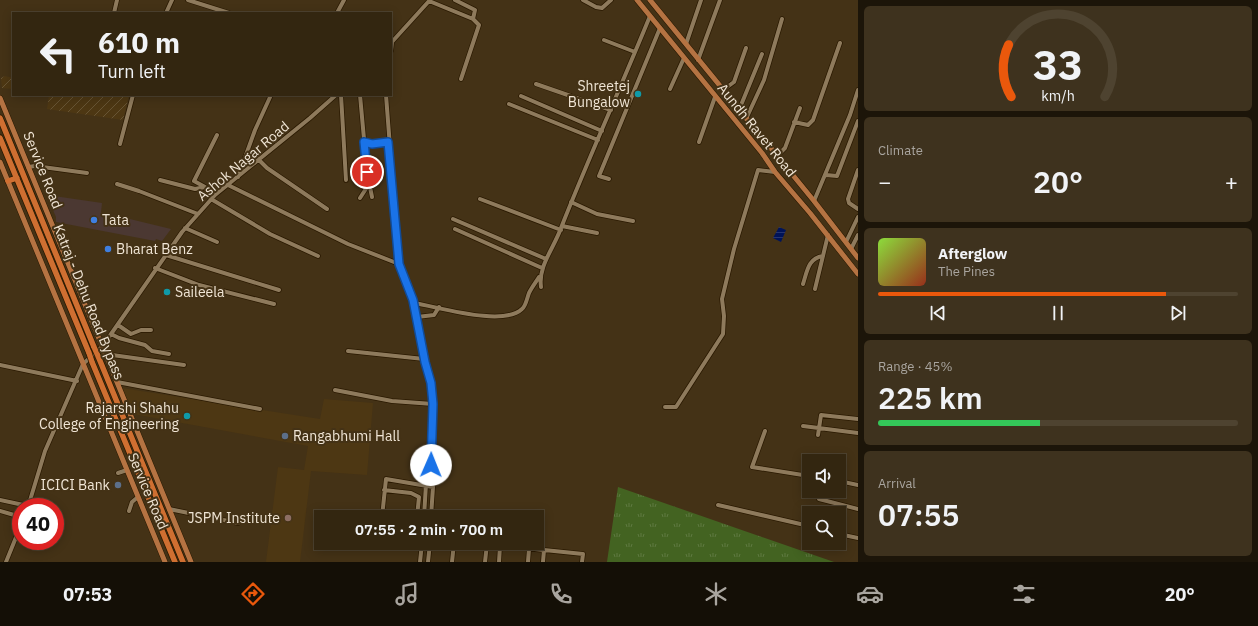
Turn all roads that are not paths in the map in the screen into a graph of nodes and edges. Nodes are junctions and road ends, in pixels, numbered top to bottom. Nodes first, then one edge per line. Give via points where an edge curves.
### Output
1 (117, 0) edge
2 (172, 0) edge
3 (188, 0) edge
4 (344, 0) edge
5 (430, 0) edge
6 (455, 0) edge
7 (583, 0) edge
8 (611, 0) edge
9 (637, 0) edge
10 (650, 0) edge
11 (701, 0) edge
12 (720, 0) edge
13 (114, 12) edge
14 (166, 12) edge
15 (226, 12) edge
16 (338, 12) edge
17 (650, 16) junction
18 (473, 19) junction
19 (782, 19) dead end
20 (660, 28) junction
21 (604, 40) dead end
22 (392, 42) edge
23 (840, 43) dead end
24 (686, 44) junction
25 (746, 48) dead end
26 (635, 52) junction
27 (762, 54) dead end
28 (684, 58) junction
29 (698, 60) junction
30 (461, 79) dead end
31 (536, 84) dead end
32 (670, 89) dead end
33 (723, 90) junction
34 (858, 90) edge
35 (133, 96) edge
36 (271, 96) edge
37 (335, 96) edge
38 (341, 96) edge
39 (360, 96) edge
40 (386, 96) edge
41 (520, 96) dead end
42 (715, 97) junction
43 (0, 98) edge
44 (509, 104) dead end
45 (800, 108) dead end
46 (611, 110) junction
47 (739, 110) junction
48 (0, 118) edge
49 (746, 119) junction
50 (858, 121) edge
51 (794, 122) junction
52 (602, 131) junction
53 (217, 135) dead end
54 (0, 138) edge
55 (598, 140) junction
56 (364, 142) junction
57 (388, 142) junction
58 (699, 142) dead end
59 (120, 144) dead end
60 (777, 156) junction
61 (259, 160) junction
62 (0, 162) edge
63 (28, 167) junction
64 (858, 170) edge
65 (775, 172) junction
66 (87, 173) dead end
67 (826, 175) junction
68 (238, 177) junction
69 (16, 178) junction
70 (609, 179) dead end
71 (160, 180) dead end
72 (346, 180) dead end
73 (8, 181) junction
74 (117, 184) dead end
75 (369, 184) junction
76 (228, 185) junction
77 (205, 187) junction
78 (215, 195) junction
79 (372, 197) dead end
80 (360, 198) dead end
81 (211, 199) junction
82 (480, 199) dead end
83 (814, 201) junction
84 (571, 202) junction
85 (327, 209) dead end
86 (858, 209) edge
87 (198, 214) junction
88 (857, 216) edge
89 (453, 219) dead end
90 (633, 221) dead end
91 (185, 228) junction
92 (561, 228) junction
93 (455, 229) dead end
94 (597, 233) dead end
95 (828, 234) junction
96 (858, 235) edge
97 (218, 242) dead end
98 (846, 242) junction
99 (851, 249) junction
100 (166, 255) junction
101 (318, 256) dead end
102 (823, 256) junction
103 (858, 258) edge
104 (546, 260) junction
105 (399, 264) junction
106 (155, 268) junction
107 (542, 268) junction
108 (858, 274) edge
109 (540, 277) junction
110 (803, 284) dead end
111 (541, 287) dead end
112 (815, 289) dead end
113 (279, 290) dead end
114 (414, 303) junction
115 (274, 304) dead end
116 (439, 307) junction
117 (417, 316) junction
118 (118, 325) junction
119 (150, 330) dead end
120 (111, 334) junction
121 (102, 347) junction
122 (348, 351) dead end
123 (105, 354) junction
124 (170, 354) dead end
125 (424, 358) junction
126 (83, 364) junction
127 (0, 365) edge
128 (184, 365) dead end
129 (77, 381) junction
130 (117, 382) junction
131 (335, 390) dead end
132 (433, 404) junction
133 (665, 407) dead end
134 (260, 409) dead end
135 (858, 419) edge
136 (803, 426) dead end
137 (819, 428) junction
138 (765, 431) dead end
139 (858, 433) edge
140 (818, 435) dead end
141 (127, 470) junction
142 (118, 473) dead end
143 (802, 475) edge
144 (429, 477) junction
145 (846, 482) edge
146 (426, 484) junction
147 (858, 485) edge
148 (433, 486) junction
149 (384, 490) junction
150 (138, 497) junction
151 (31, 498) edge
152 (819, 499) dead end
153 (0, 500) edge
154 (12, 503) edge
155 (718, 504) dead end
156 (169, 509) junction
157 (858, 509) edge
158 (383, 510) edge
159 (418, 510) edge
160 (424, 510) edge
161 (432, 510) edge
162 (0, 511) edge
163 (129, 511) dead end
164 (12, 514) edge
165 (238, 523) dead end
166 (802, 524) edge
167 (846, 535) edge
168 (858, 538) edge
169 (12, 547) edge
170 (421, 550) edge
171 (429, 550) edge
172 (453, 550) edge
173 (486, 550) edge
174 (500, 550) edge
175 (529, 550) edge
176 (544, 550) joint
177 (6, 562) edge
178 (165, 562) edge
179 (175, 562) edge
180 (183, 562) edge
181 (191, 562) edge
182 (420, 562) edge
183 (428, 562) edge
184 (452, 562) edge
185 (485, 562) edge
186 (499, 562) edge
187 (528, 562) edge
188 (543, 562) edge
189 (582, 562) edge

1 - 13 street
2 - 14 street
3 - 15 street
4 - 16 street
5 - 18 street
5 - 22 street
6 - 18 street via 475,10
7 - 8 street via 596,8 602,8
9 - 17 main road, Aundh Ravet Road
10 - 24 main road, Aundh Ravet Road
11 - 24 street
12 - 29 street
17 - 20 main road, Aundh Ravet Road
17 - 26 street
18 - 30 street via 478,23 478,30
19 - 49 street via 764,80
20 - 28 main road, Aundh Ravet Road
20 - 70 street via 599,176
21 - 26 street
23 - 51 street via 813,120 808,125
24 - 29 main road, Aundh Ravet Road
25 - 33 street via 734,82
26 - 46 street
27 - 47 street
28 - 32 street
28 - 42 main road, Aundh Ravet Road
29 - 33 main road, Aundh Ravet Road
31 - 46 street
33 - 47 main road, Aundh Ravet Road
34 - 67 street
35 - 59 street
36 - 68 street via 254,130
37 - 61 street, Ashok Nagar Road
38 - 72 street
39 - 56 street
40 - 57 street
41 - 52 street
42 - 58 street
42 - 65 main road, Aundh Ravet Road
43 - 63 main road, Service Road
44 - 55 street
45 - 51 street
46 - 52 street
47 - 49 main road, Aundh Ravet Road
48 - 180 highway, Katraj - Dehu Road Bypass, bridge
49 - 60 main road, Aundh Ravet Road
50 - 67 street via 837,176
51 - 60 street via 785,148
52 - 55 street
53 - 77 street via 194,181
54 - 69 highway, Katraj - Dehu Road Bypass
55 - 84 street
56 - 57 street
56 - 75 street
57 - 105 street
60 - 83 main road, Aundh Ravet Road
61 - 68 street, Ashok Nagar Road
61 - 85 street
62 - 73 main road, Service Road
63 - 66 street
63 - 121 main road, Service Road
64 - 86 street via 848,199 849,203
65 - 95 main road, Aundh Ravet Road
65 - 133 street via 758,170 722,299 723,334 680,402 676,407
67 - 83 street
68 - 76 street, Ashok Nagar Road
69 - 73 highway
69 - 179 highway, Katraj - Dehu Road Bypass, bridge
71 - 77 street via 195,188
73 - 126 main road, Service Road
74 - 87 street
75 - 79 street
75 - 80 street
76 - 78 street, Ashok Nagar Road
76 - 105 street via 341,240
77 - 78 street
78 - 81 street, Ashok Nagar Road
81 - 87 street, Ashok Nagar Road
81 - 101 street via 270,234
82 - 92 street
83 - 98 main road, Aundh Ravet Road
84 - 90 street via 597,214
84 - 92 street
87 - 91 street, Ashok Nagar Road
88 - 98 street
89 - 104 street
91 - 97 street
91 - 100 street, Ashok Nagar Road
92 - 94 street
92 - 104 street
93 - 107 street
95 - 102 street
95 - 108 main road, Aundh Ravet Road
96 - 99 street
98 - 99 main road, Aundh Ravet Road
99 - 103 main road, Aundh Ravet Road
100 - 106 street, Ashok Nagar Road
100 - 113 street
102 - 110 street via 813,258 810,262
102 - 112 street
104 - 107 street
105 - 114 street
106 - 115 street via 199,284
106 - 118 street, Ashok Nagar Road
107 - 109 street
109 - 111 street
109 - 116 street via 530,291 523,309 513,315 479,317
114 - 116 street
114 - 117 street
116 - 117 street via 434,315
117 - 125 street
118 - 119 street via 131,334
118 - 120 street, Ashok Nagar Road
120 - 121 street, Ashok Nagar Road
120 - 124 street via 145,345 152,351
121 - 123 main road, Service Road
121 - 126 street, Ashok Nagar Road
122 - 125 street
123 - 128 street
123 - 130 main road, Service Road
125 - 132 street via 431,383
126 - 129 street
126 - 141 main road, Service Road
127 - 129 street
129 - 151 street via 45,451
130 - 134 street
130 - 156 main road, Service Road
131 - 132 street via 392,401
132 - 144 street
135 - 137 street via 822,415
136 - 137 street
137 - 139 street
137 - 140 street
138 - 143 street via 752,467
141 - 142 street
141 - 150 main road, Service Road
144 - 146 street
144 - 148 street
145 - 147 street
146 - 148 street
146 - 149 street via 386,479
146 - 160 street
148 - 161 street
149 - 158 street
149 - 159 street via 419,496
150 - 163 street via 132,502
150 - 178 main road, Service Road
152 - 157 street
153 - 154 street
155 - 166 street
156 - 165 street
156 - 181 main road, Service Road
162 - 164 street
167 - 168 street
169 - 177 street
170 - 182 street
171 - 183 street
172 - 184 street
173 - 185 street
174 - 186 street
175 - 187 street
176 - 188 street
176 - 189 street via 583,554

